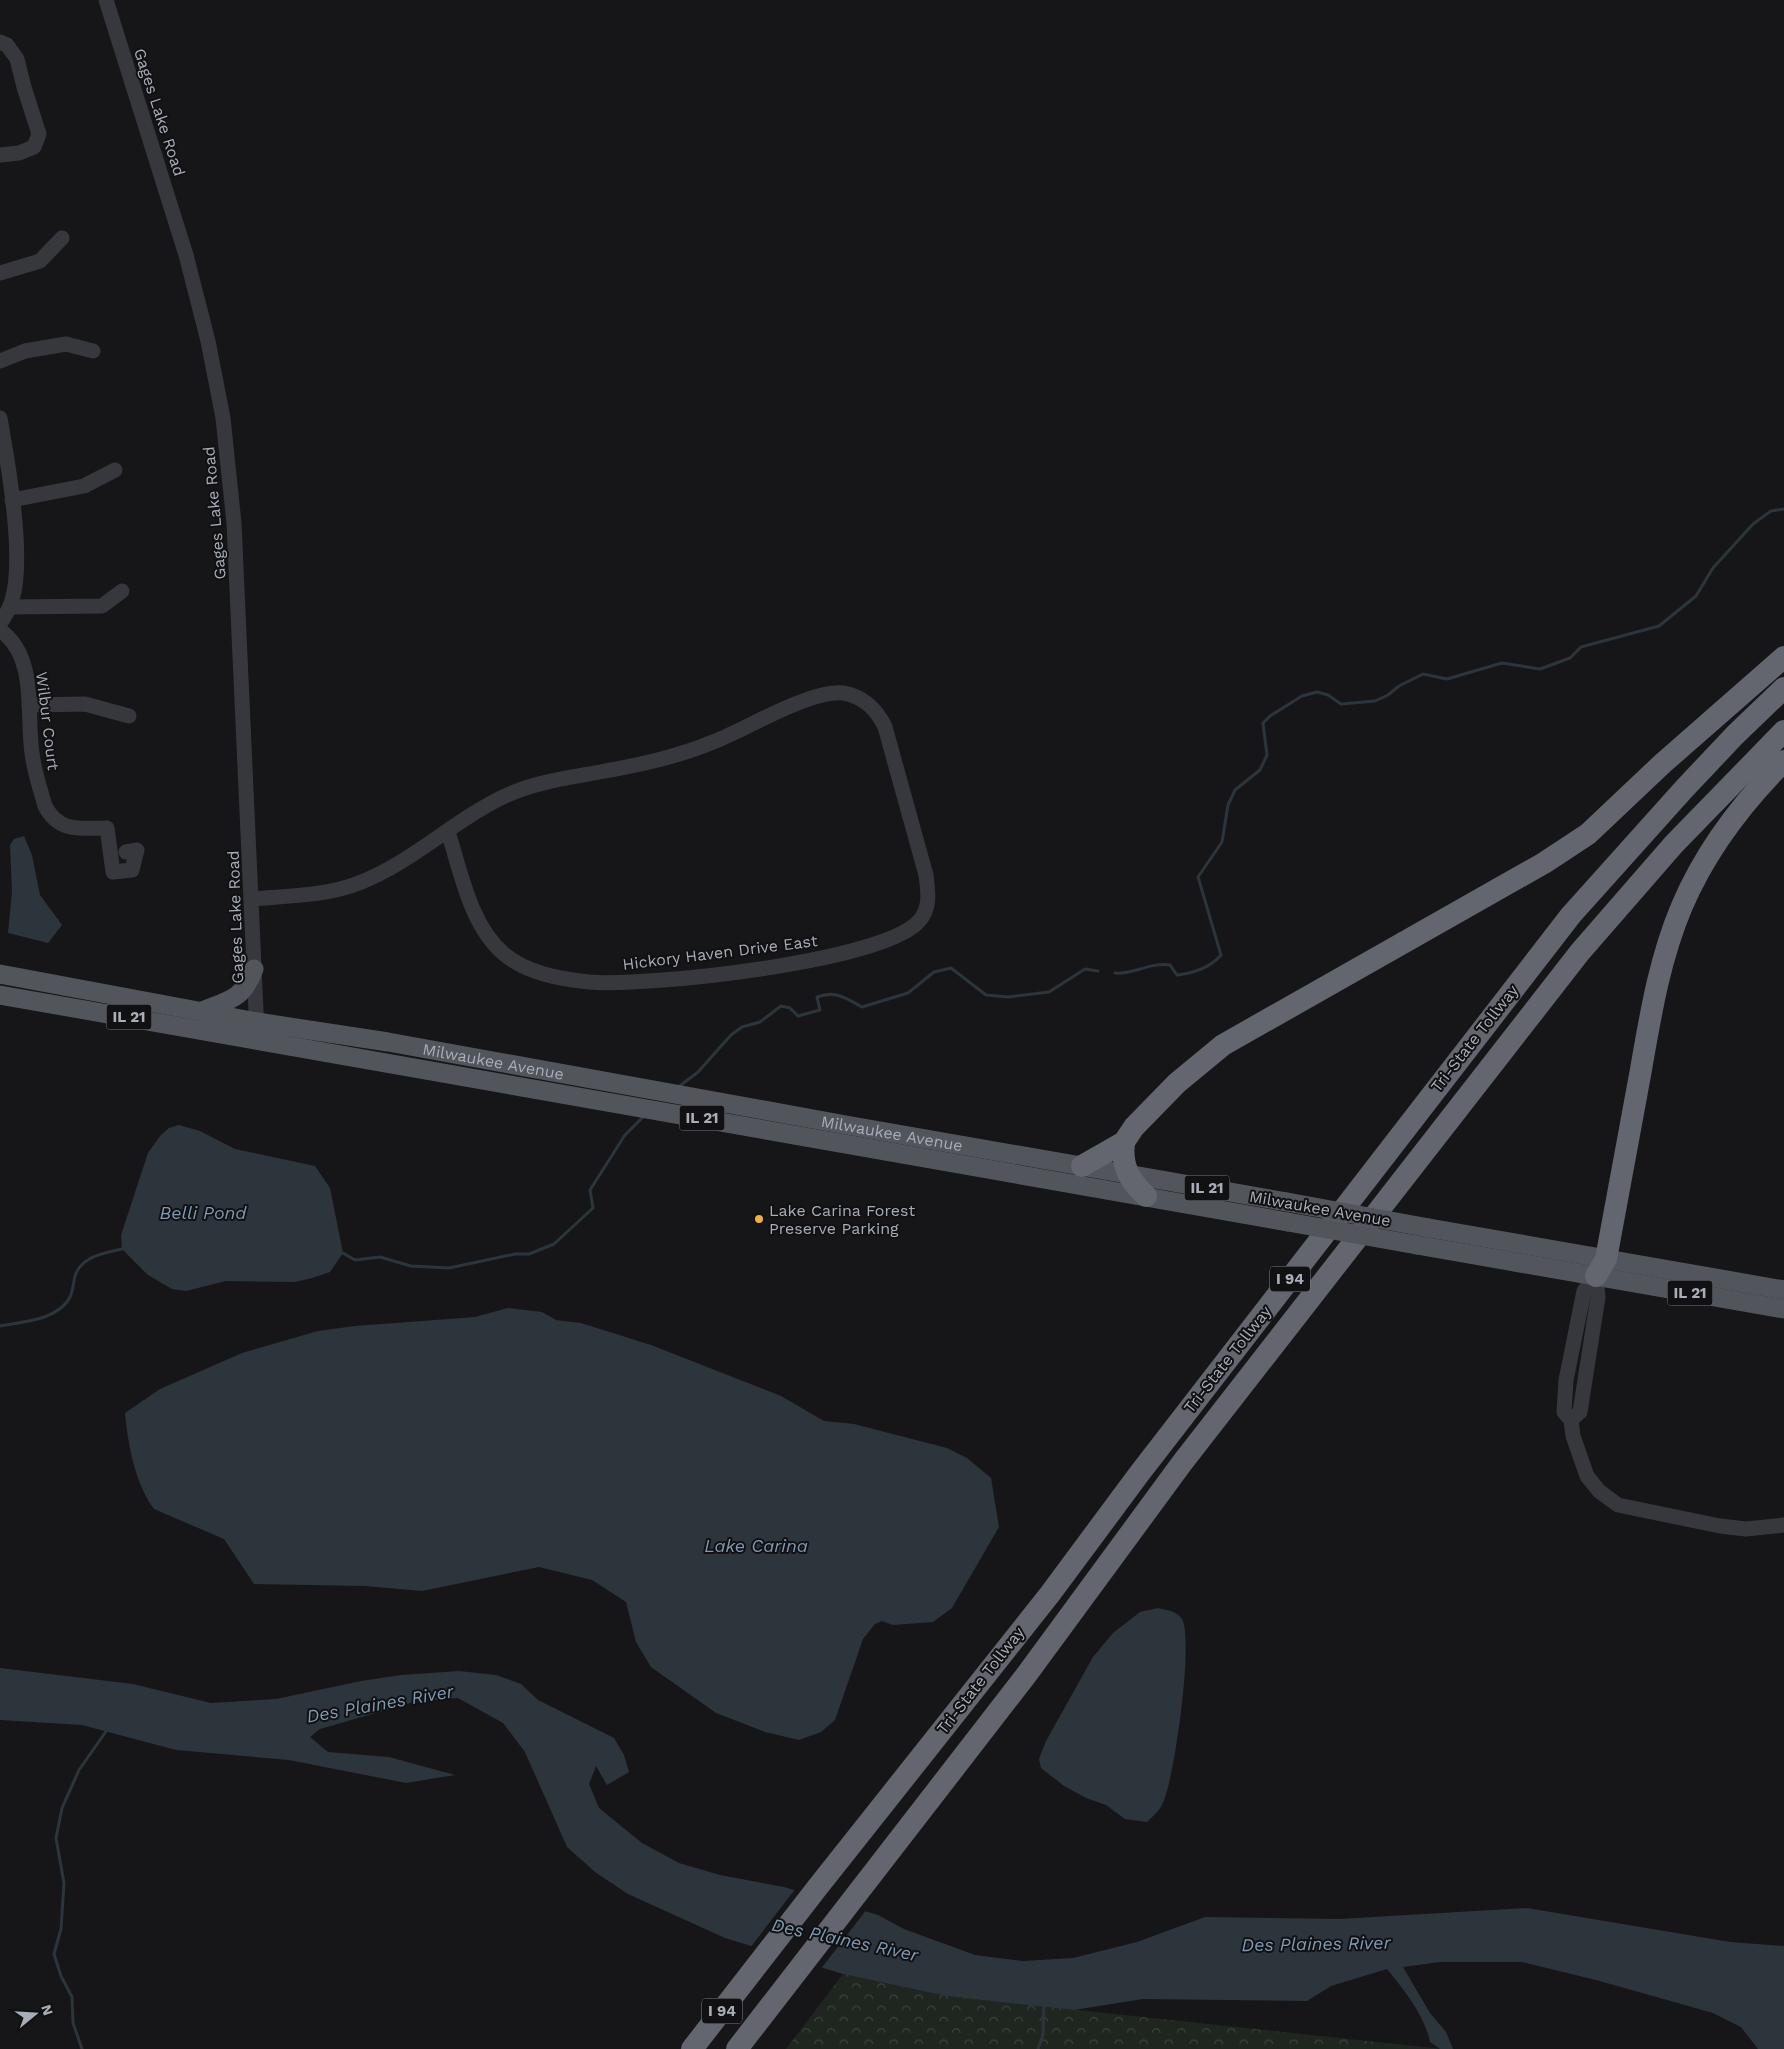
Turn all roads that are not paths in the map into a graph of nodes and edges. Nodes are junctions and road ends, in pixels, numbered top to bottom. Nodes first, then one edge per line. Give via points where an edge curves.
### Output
1 (106, 0) edge
2 (0, 42) edge
3 (0, 155) edge
4 (62, 238) dead end
5 (0, 273) edge
6 (92, 351) dead end
7 (0, 361) edge
8 (0, 418) edge
9 (115, 470) dead end
10 (12, 500) junction
11 (122, 591) dead end
12 (10, 607) junction
13 (0, 624) edge
14 (0, 630) edge
15 (1784, 657) edge
16 (1784, 688) edge
17 (29, 705) junction
18 (129, 716) dead end
19 (1784, 732) edge
20 (1784, 761) edge
21 (448, 832) junction
22 (126, 852) dead end
23 (251, 899) junction
24 (254, 969) junction
25 (0, 974) edge
26 (0, 995) edge
27 (202, 1012) junction
28 (257, 1031) junction
29 (1124, 1142) junction
30 (1082, 1166) junction
31 (1126, 1174) junction
32 (1146, 1196) junction
33 (1601, 1268) junction
34 (1784, 1290) edge
35 (1784, 1309) edge
36 (1784, 1525) edge
37 (692, 2049) edge
38 (737, 2049) edge

1 - 23 street, Gages Lake Road via 186,255 223,418 234,523
2 - 3 street via 7,45 17,59 39,134 34,147
4 - 5 street via 40,261
6 - 7 street via 66,344 25,351
8 - 10 street
9 - 10 street via 84,486
10 - 12 street via 17,570
11 - 12 street via 102,606
12 - 13 street
14 - 17 street, Wilbur Court via 12,641 22,658
15 - 29 highway via 1588,834 1527,873 1223,1045 1177,1083 1134,1127
16 - 37 highway, Tri-State Tollway / I 94 via 1684,789 1571,915 1138,1474 1050,1594
17 - 18 street via 85,704
17 - 22 street, Wilbur Court via 34,767 49,814 60,824 74,828 107,828 113,872 132,870 137,850
19 - 38 highway, Tri-State Tollway / I 94 via 1674,844 1580,952 1182,1463 1027,1674
20 - 33 highway via 1757,788 1725,831 1682,905 1654,995
21 - 21 street, Hickory Haven Drive East via 469,896 485,931 503,953 528,968 559,978 616,982 790,965 890,939 909,930 926,910 926,875 885,727 880,716 858,698 844,694 818,696 713,743 666,758 554,780 514,793 484,807
21 - 23 street, Hickory Haven Drive East via 360,883 311,894
23 - 24 street, Gages Lake Road
24 - 27 main road via 236,998
24 - 28 street, Gages Lake Road
25 - 27 main road, Milwaukee Avenue / IL 21
26 - 28 main road, Milwaukee Avenue / IL 21
27 - 28 main road, Milwaukee Avenue / IL 21
28 - 30 main road, Milwaukee Avenue / IL 21 via 388,1042
28 - 32 main road, Milwaukee Avenue / IL 21
29 - 30 highway
29 - 31 highway
30 - 31 main road, Milwaukee Avenue / IL 21
31 - 32 highway
31 - 33 main road, Milwaukee Avenue / IL 21, bridge via 1429,1228
32 - 33 main road, Milwaukee Avenue / IL 21, bridge via 1417,1245
33 - 34 main road, Milwaukee Avenue / IL 21
33 - 35 main road, Milwaukee Avenue / IL 21
33 - 36 street via 1580,1412 1571,1420 1587,1476 1599,1491 1618,1505 1720,1526 1746,1529

